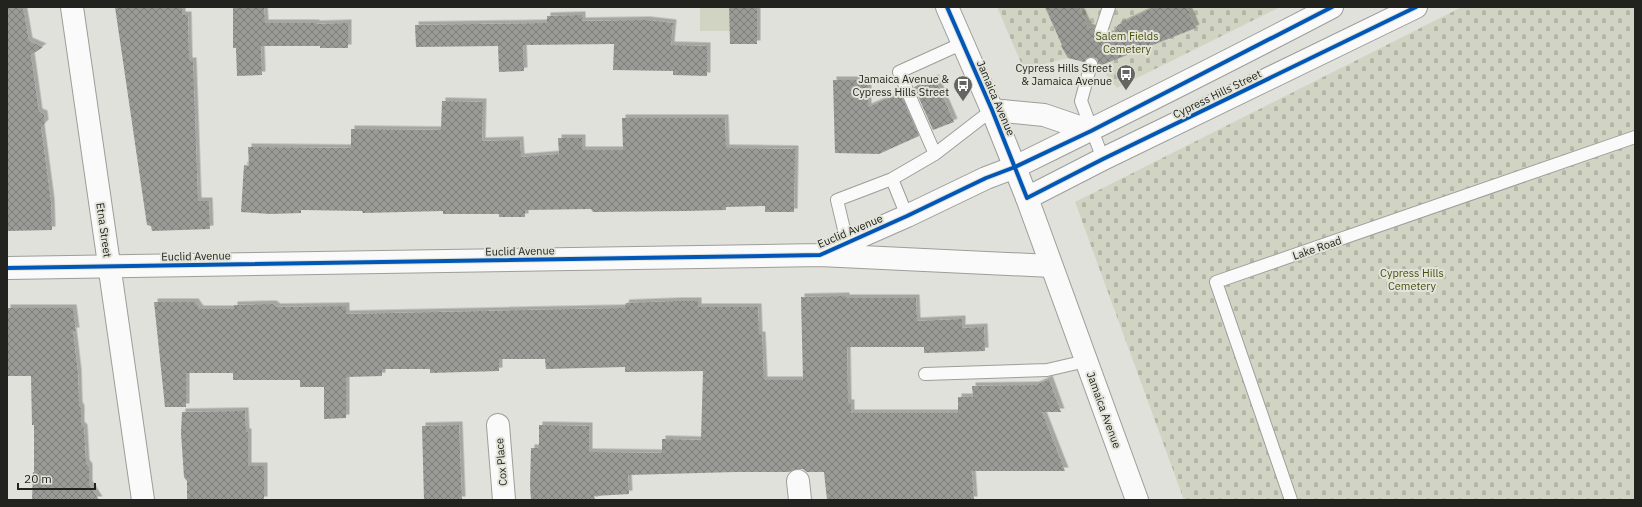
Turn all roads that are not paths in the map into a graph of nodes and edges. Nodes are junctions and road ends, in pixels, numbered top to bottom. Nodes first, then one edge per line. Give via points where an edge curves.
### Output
1 (72, 7) edge
2 (947, 7) edge
3 (1109, 7) edge
4 (1332, 7) edge
5 (1416, 7) edge
6 (1101, 31) dead end
7 (963, 43) junction
8 (1091, 64) dead end
9 (992, 110) junction
10 (1091, 131) junction
11 (1635, 137) edge
12 (935, 154) junction
13 (1103, 159) junction
14 (1015, 167) junction
15 (892, 179) junction
16 (1027, 198) junction
17 (907, 216) junction
18 (847, 242) junction
19 (820, 254) junction
20 (109, 266) junction
21 (1051, 266) junction
22 (7, 268) edge
23 (1086, 361) junction
24 (926, 374) dead end
25 (498, 425) dead end
26 (142, 500) edge
27 (504, 500) edge
28 (1137, 500) edge
29 (1292, 500) edge

1 - 20 street, Etna Street
2 - 7 street, Jamaica Avenue
3 - 6 lane
4 - 10 street
5 - 13 street, Cypress Hills Street
7 - 9 street, Jamaica Avenue
7 - 12 lane via 898,72
8 - 10 lane via 1081,101
9 - 10 street via 1044,115
9 - 12 lane
9 - 14 street, Jamaica Avenue
10 - 13 lane
10 - 14 street
11 - 29 lane, Lake Road via 1216,282
12 - 15 lane
13 - 16 street, Cypress Hills Street
14 - 16 street, Jamaica Avenue
14 - 17 street, Euclid Avenue
15 - 17 lane
15 - 18 lane via 837,200
16 - 21 street, Jamaica Avenue
17 - 18 street, Euclid Avenue
18 - 19 street, Euclid Avenue
19 - 20 street, Euclid Avenue
19 - 21 street, Euclid Avenue
20 - 22 street, Euclid Avenue
20 - 26 street, Etna Street
21 - 23 street, Jamaica Avenue
23 - 24 lane via 1047,370
23 - 28 street, Jamaica Avenue
25 - 27 street, Cox Place

